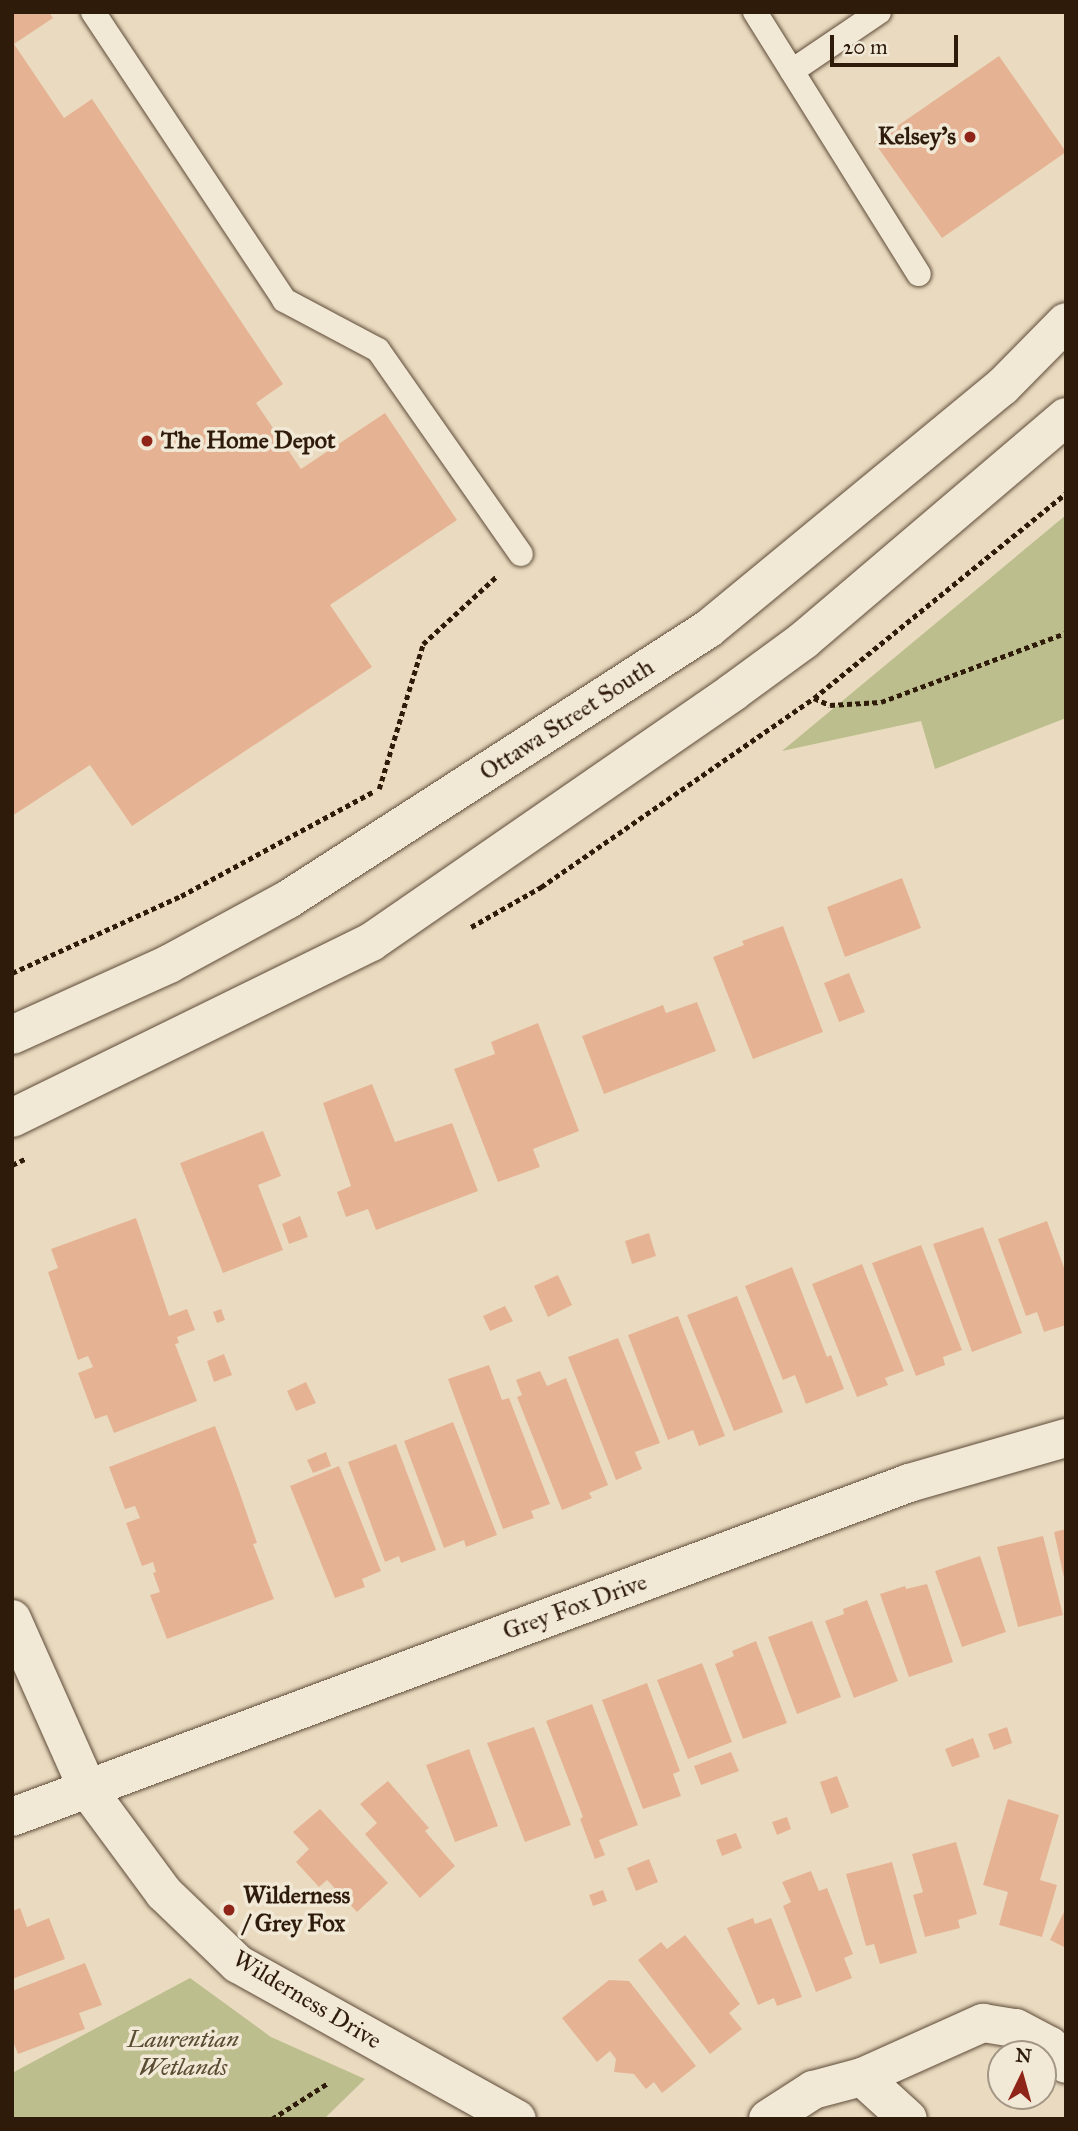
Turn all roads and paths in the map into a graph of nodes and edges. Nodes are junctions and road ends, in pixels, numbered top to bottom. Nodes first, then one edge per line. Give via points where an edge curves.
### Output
1 (93, 12) edge
2 (755, 12) edge
3 (879, 12) edge
4 (792, 71) junction
5 (919, 274) dead end
6 (1066, 322) edge
7 (1066, 417) edge
8 (521, 554) joint
9 (1066, 633) edge
10 (814, 698) dead end
11 (391, 782) dead end
12 (379, 789) junction
13 (12, 973) edge
14 (12, 1035) edge
15 (12, 1118) edge
16 (1066, 1438) edge
17 (12, 1619) edge
18 (88, 1790) junction
19 (12, 1817) edge
20 (1066, 2064) edge
21 (862, 2077) junction
22 (328, 2083) dead end
23 (272, 2119) edge
24 (517, 2119) edge
25 (768, 2119) edge
26 (908, 2119) edge

1 - 8 lane via 284,300 378,350
2 - 4 lane
3 - 4 lane
4 - 5 lane
6 - 14 main road, Ottawa Street South via 1002,387 708,629 287,900 169,964
7 - 15 main road via 804,640 371,942
8 - 12 path via 423,645
9 - 10 path via 881,702 830,705
11 - 12 path
12 - 13 path via 181,896
16 - 18 main road, Grey Fox Drive via 909,1483
17 - 18 main road, Wilderness Drive
18 - 19 main road, Grey Fox Drive
18 - 24 main road, Wilderness Drive via 164,1893 238,1964
20 - 21 main road via 1050,2046 1016,2028 983,2023
21 - 25 main road via 813,2090
21 - 26 main road
22 - 23 path

